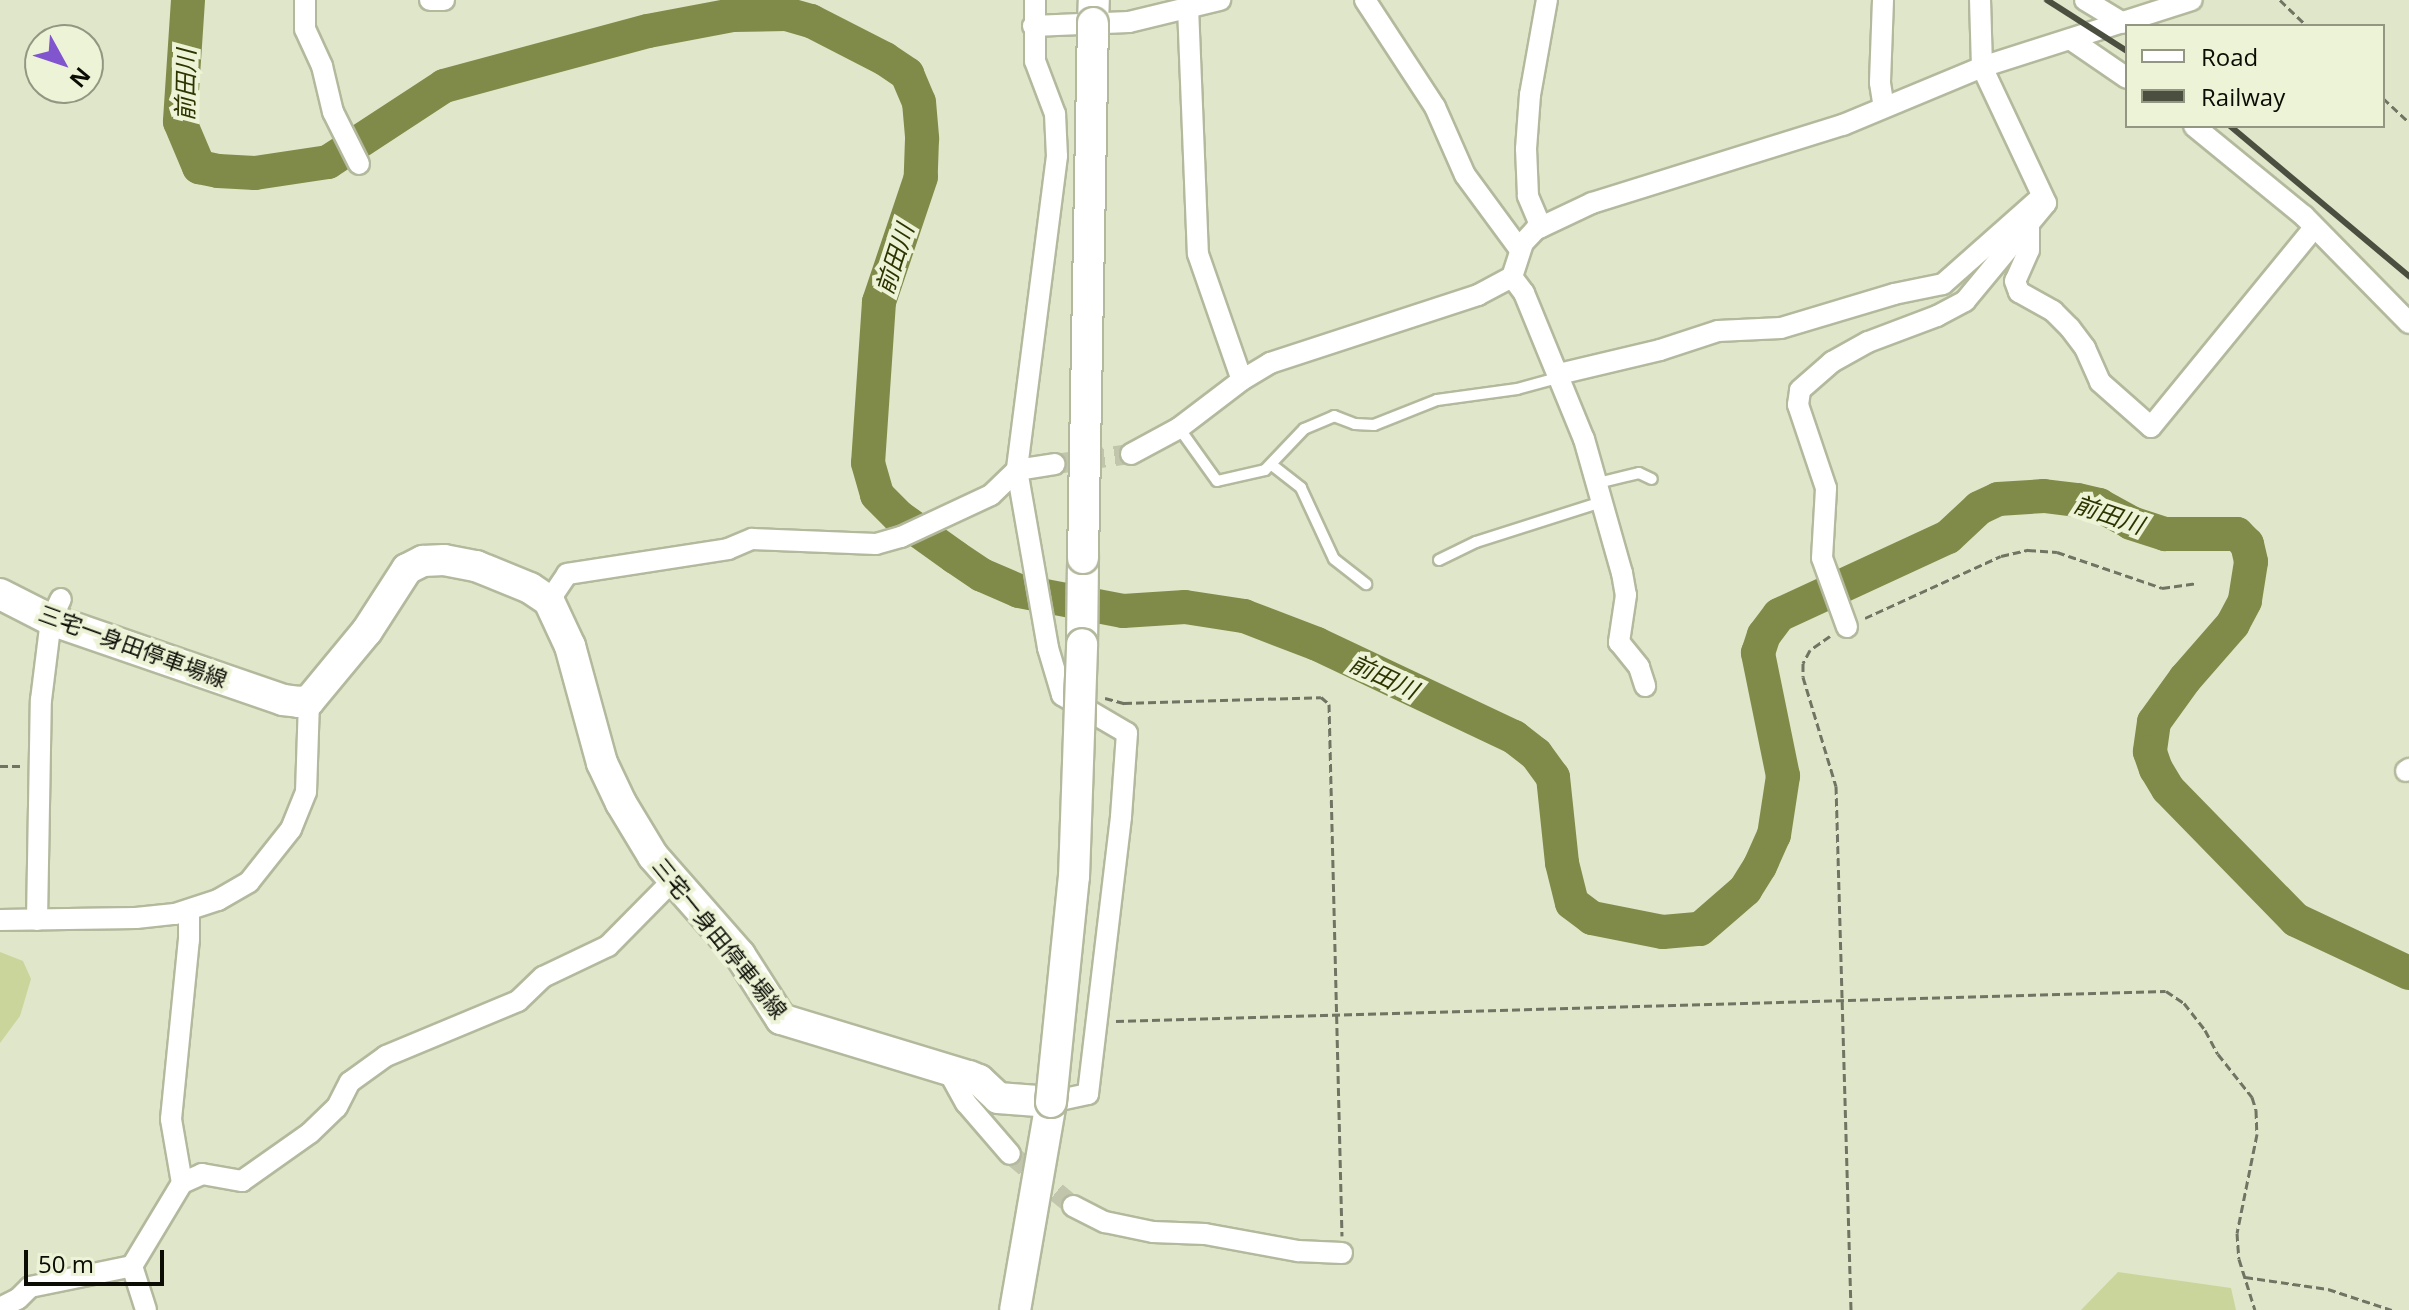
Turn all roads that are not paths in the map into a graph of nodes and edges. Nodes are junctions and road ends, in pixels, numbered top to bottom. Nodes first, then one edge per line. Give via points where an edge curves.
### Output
1 (305, 0) edge
2 (430, 0) edge
3 (444, 0) edge
4 (1035, 0) edge
5 (1220, 0) edge
6 (1365, 0) edge
7 (1547, 0) edge
8 (1883, 0) edge
9 (1980, 0) edge
10 (2085, 0) edge
11 (2192, 0) edge
12 (1188, 7) junction
13 (1093, 11) edge
14 (2123, 23) junction
15 (1033, 26) junction
16 (2073, 41) junction
17 (1982, 67) junction
18 (2125, 77) edge
19 (1884, 107) junction
20 (2196, 128) edge
21 (359, 164) dead end
22 (2043, 196) junction
23 (2029, 224) junction
24 (1541, 227) junction
25 (2314, 228) junction
26 (1520, 250) junction
27 (1512, 277) junction
28 (2409, 323) edge
29 (1560, 376) junction
30 (1242, 380) junction
31 (1179, 428) junction
32 (1131, 454) tunnel mouth
33 (1055, 464) tunnel mouth
34 (1272, 465) junction
35 (1017, 470) junction
36 (1652, 479) dead end
37 (1600, 492) junction
38 (1439, 560) dead end
39 (1366, 584) dead end
40 (0, 594) edge
41 (549, 601) junction
42 (56, 610) junction
43 (1844, 618) road end
44 (1645, 686) dead end
45 (309, 701) junction
46 (674, 879) junction
47 (189, 911) junction
48 (0, 920) edge
49 (37, 920) junction
50 (947, 1069) junction
51 (1051, 1102) junction
52 (1010, 1154) tunnel mouth
53 (182, 1183) junction
54 (1073, 1206) tunnel mouth
55 (1342, 1253) road end
56 (132, 1266) junction
57 (0, 1308) edge
58 (146, 1310) edge
59 (1015, 1310) edge

1 - 21 street via 305,29
2 - 3 street
4 - 15 street
5 - 12 street
6 - 26 street via 1435,107 1465,175
7 - 24 street via 1526,149 1528,196
8 - 19 street
9 - 17 street
10 - 14 street
11 - 14 street
12 - 13 street via 1129,22
12 - 30 street via 1198,254
13 - 15 street
13 - 51 main road, bridge via 1074,877
14 - 16 street
15 - 35 street via 1035,61 1055,114 1057,156
16 - 17 street
16 - 18 street
17 - 19 street
17 - 22 street
19 - 24 street via 1843,125 1592,203
20 - 25 street
22 - 23 street via 2046,203
22 - 29 street via 1943,284 1781,328 1718,331
23 - 25 street via 2029,250 2015,281 2019,292 2053,311 2070,328 2100,382 2151,427
23 - 43 street via 1965,301 1868,342 1832,362 1800,390 1798,405 1826,488 1822,558
24 - 26 street
25 - 28 street
26 - 27 street
27 - 29 street
27 - 30 street via 1478,295 1291,354
29 - 34 lane via 1517,389 1437,400 1374,425 1334,416 1304,429
29 - 37 street
30 - 31 street
31 - 32 street
31 - 34 lane via 1217,481
33 - 35 street
34 - 39 lane via 1301,488 1334,559
35 - 41 street via 991,495 876,544 752,539 728,549 567,574
35 - 51 street via 1048,648 1062,695 1127,733 1088,1094
36 - 37 lane via 1639,473
37 - 38 lane
37 - 44 street via 1626,595 1619,642 1639,667
40 - 42 main road, 三宅一身田停車場線
41 - 45 main road via 530,588 462,562 431,559 414,564
41 - 46 main road, 三宅一身田停車場線 via 570,646 602,763 653,856
42 - 45 main road, 三宅一身田停車場線 via 283,700
42 - 49 street via 41,700
45 - 47 street via 306,792 291,829 249,882
46 - 50 main road, 三宅一身田停車場線 via 740,955 781,1019
46 - 53 street via 608,946 543,977 518,1001 386,1056 350,1082 337,1107 310,1133 242,1181 202,1174
47 - 49 street
47 - 53 street via 171,1119
48 - 49 street
50 - 51 main road, 三宅一身田停車場線 via 979,1080 998,1098
50 - 52 street via 966,1103
51 - 59 main road
53 - 56 street
54 - 55 street via 1105,1222 1153,1232
56 - 57 street via 30,1287
56 - 58 street

